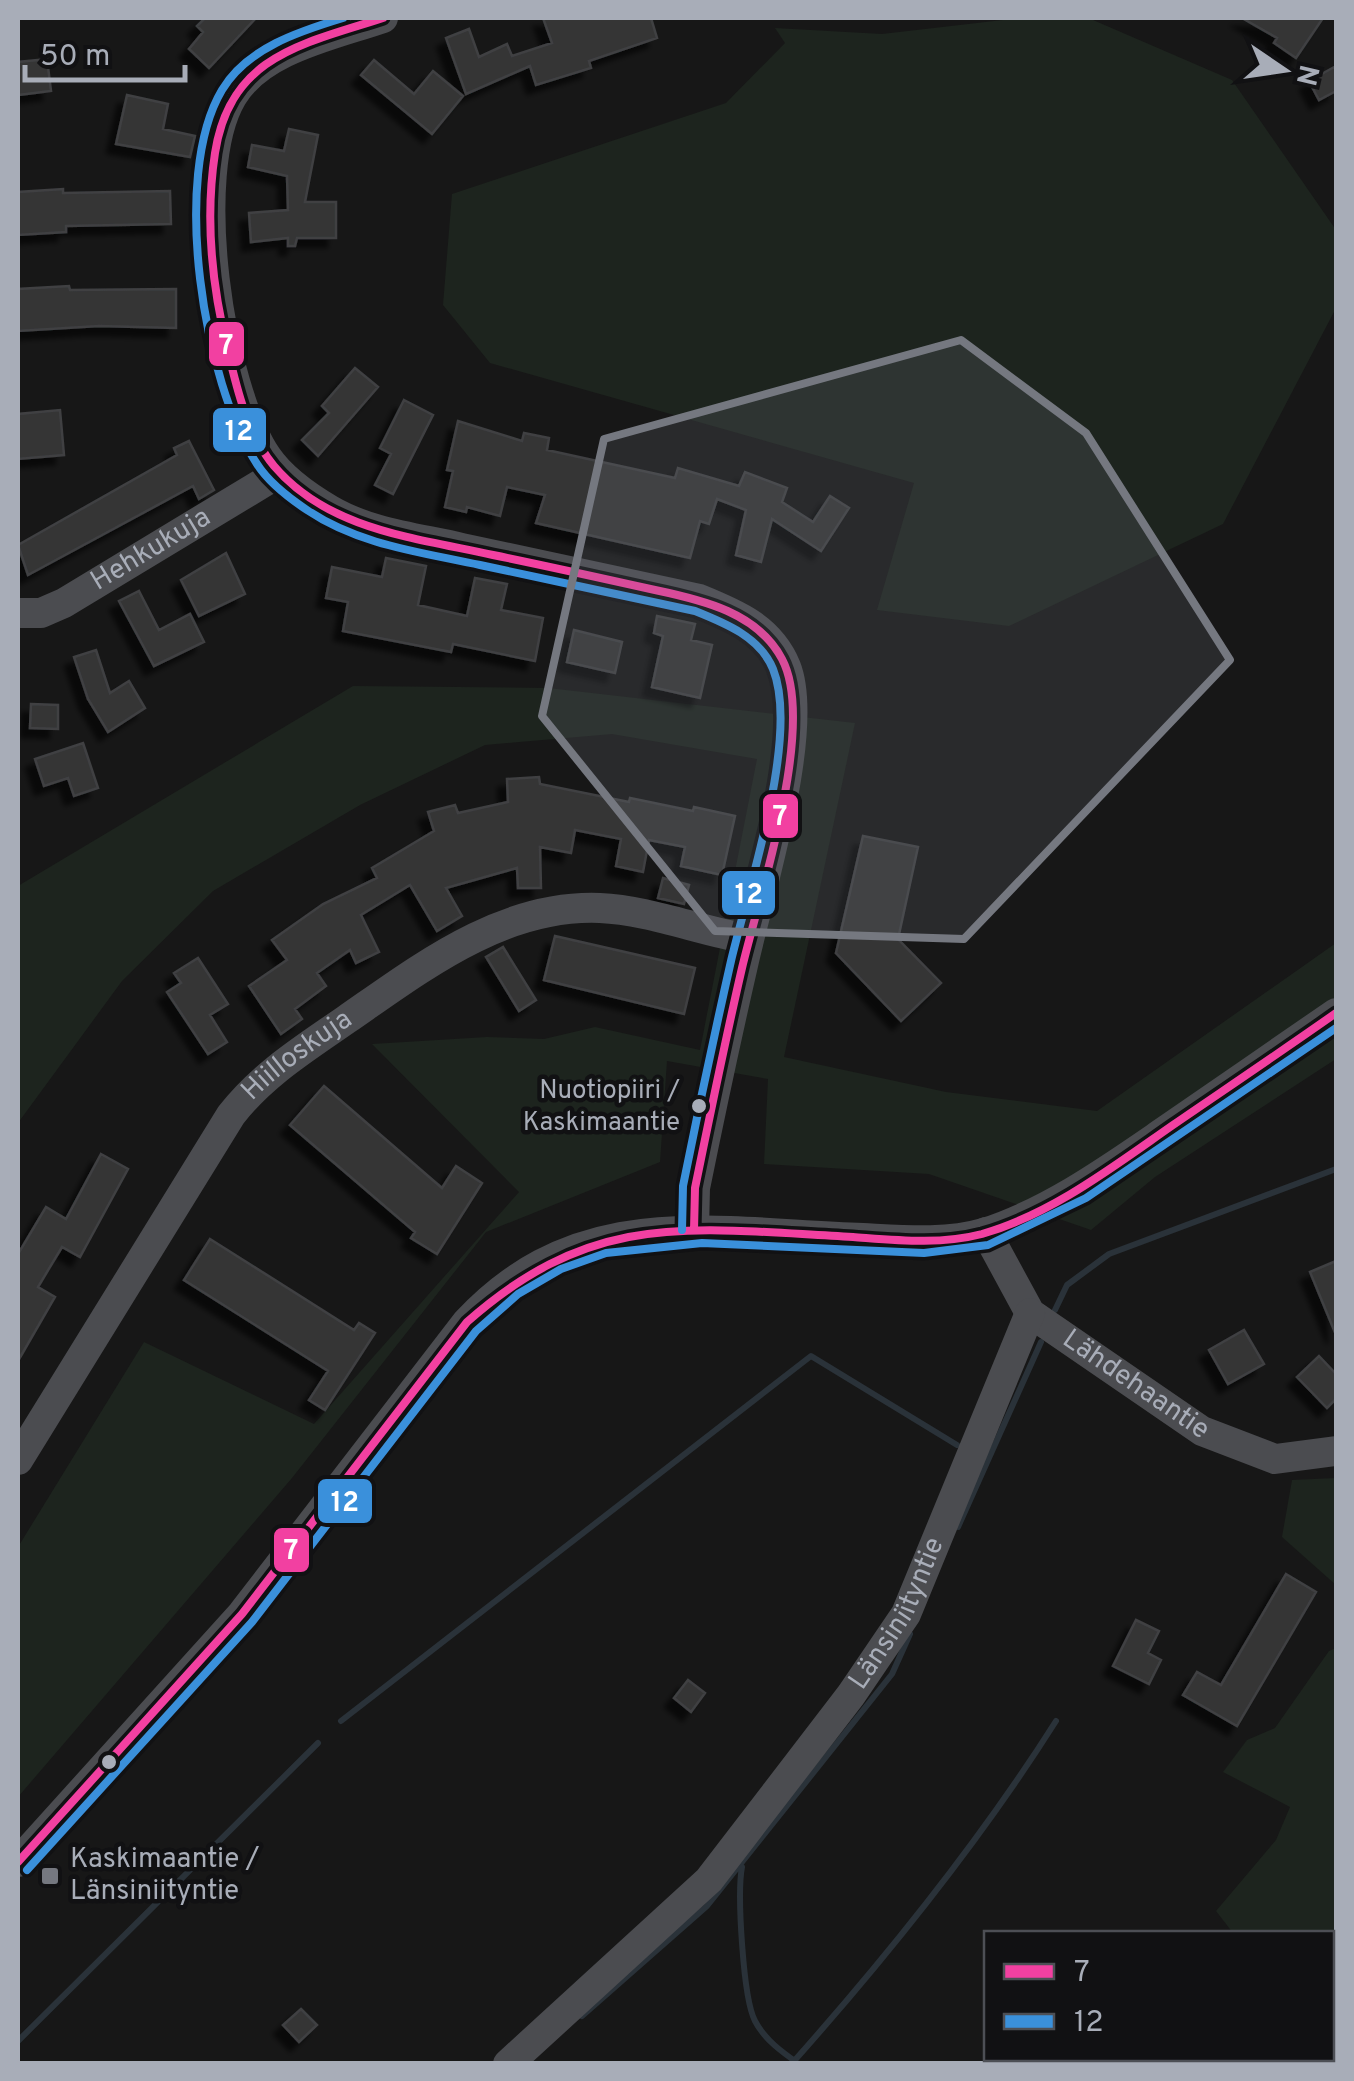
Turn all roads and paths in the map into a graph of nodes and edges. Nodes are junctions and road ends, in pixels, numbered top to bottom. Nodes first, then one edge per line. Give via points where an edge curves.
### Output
1 (383, 18) edge
2 (279, 473) junction
3 (18, 613) edge
4 (748, 939) junction
5 (1336, 1013) edge
6 (694, 1230) junction
7 (986, 1232) junction
8 (1030, 1313) junction
9 (1336, 1451) edge
10 (18, 1460) edge
11 (18, 1862) edge
12 (508, 2064) edge

1 - 2 street via 252,72 231,98 216,147 210,184 228,370
2 - 3 street, Hehkukuja via 64,604
2 - 4 street via 360,523 699,599 764,633 786,668 793,710 779,808
4 - 6 street via 695,1188
4 - 10 street, Hiilloskuja via 600,908 537,914 438,957 257,1082
5 - 7 street via 1128,1157
6 - 7 street via 899,1240
6 - 11 street via 584,1244 541,1260 498,1288 242,1614
7 - 8 street, Lähdehaantie
8 - 9 street, Lähdehaantie via 1202,1431 1274,1459
8 - 12 street, Länsiniityntie via 906,1614 851,1695 709,1880

